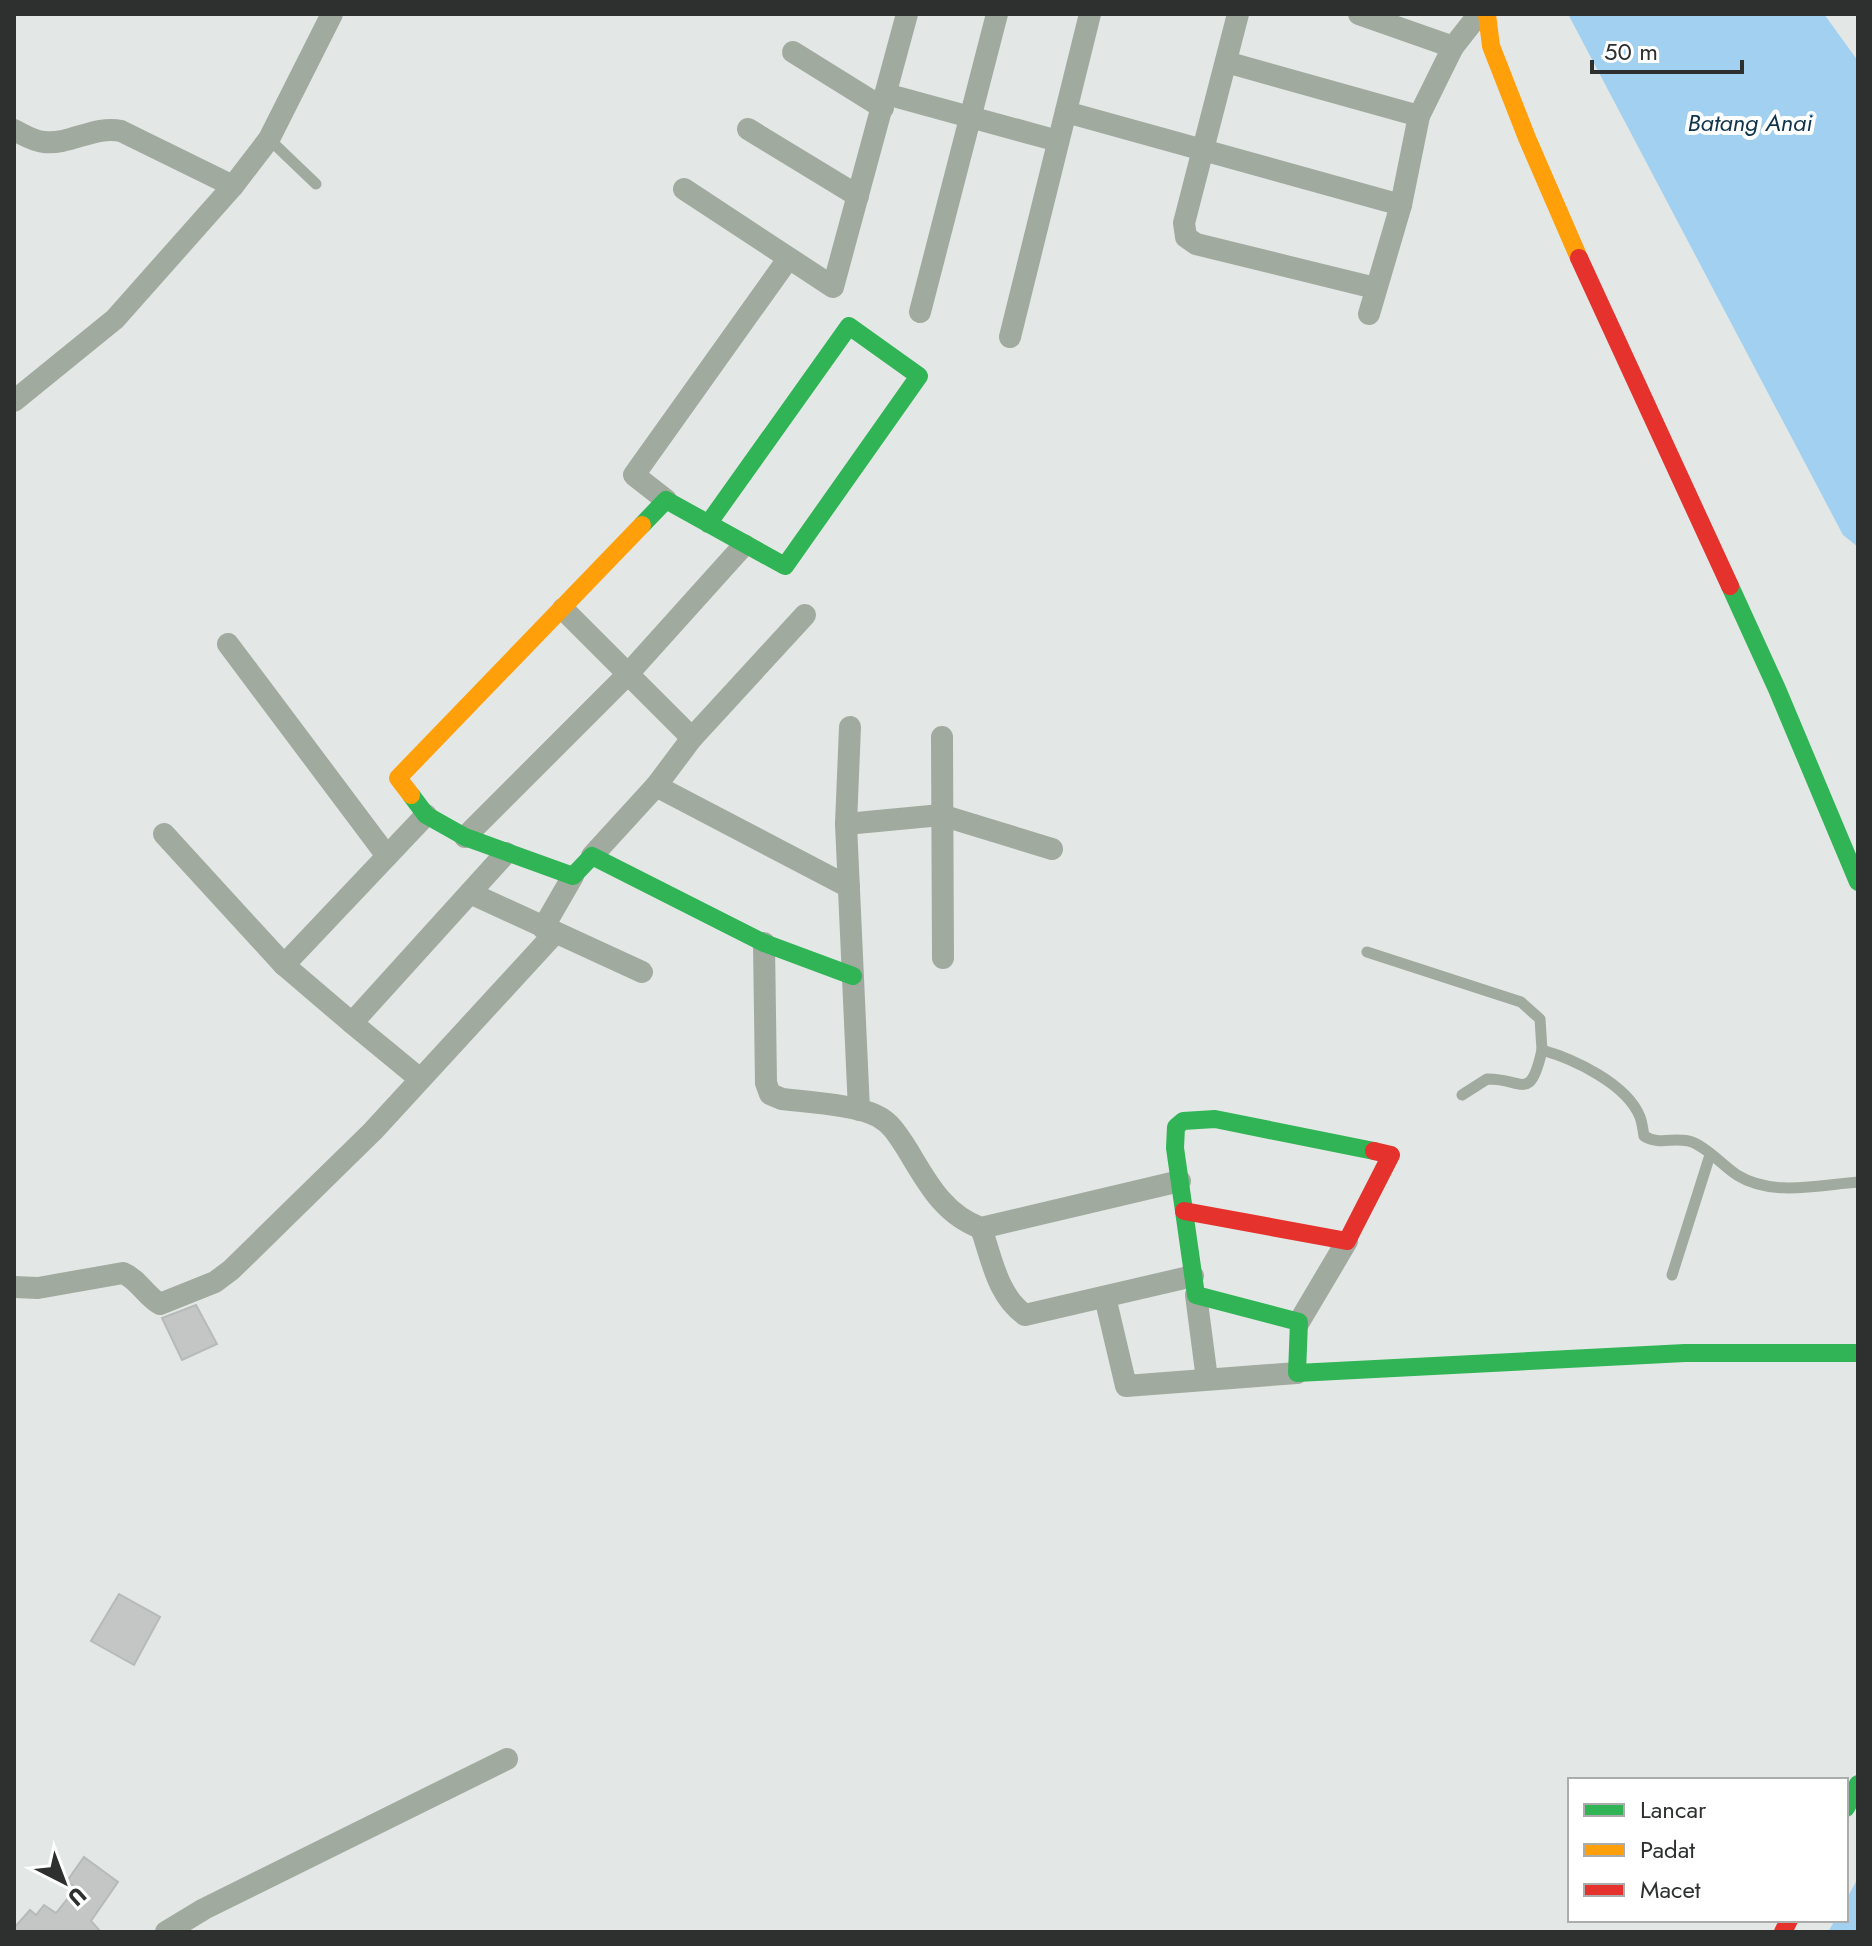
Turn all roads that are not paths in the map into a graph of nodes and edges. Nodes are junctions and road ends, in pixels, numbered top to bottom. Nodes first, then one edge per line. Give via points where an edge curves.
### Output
1 (332, 14) edge
2 (906, 14) edge
3 (997, 14) edge
4 (1090, 14) edge
5 (1238, 14) edge
6 (1359, 14) edge
7 (1479, 14) edge
8 (1487, 14) edge
9 (1453, 47) junction
10 (793, 52) dead end
11 (1226, 62) junction
12 (884, 101) junction
13 (1066, 112) junction
14 (1419, 116) junction
15 (971, 118) junction
16 (748, 129) dead end
17 (14, 130) edge
18 (269, 139) junction
19 (1058, 141) junction
20 (1201, 151) junction
21 (316, 184) dead end
22 (233, 186) junction
23 (684, 189) dead end
24 (858, 196) junction
25 (1401, 205) junction
26 (788, 259) junction
27 (1375, 288) junction
28 (920, 312) dead end
29 (1369, 314) dead end
30 (1010, 337) dead end
31 (14, 401) edge
32 (666, 500) junction
33 (708, 524) junction
34 (744, 545) junction
35 (563, 609) junction
36 (805, 615) dead end
37 (228, 644) dead end
38 (627, 675) junction
39 (850, 727) dead end
40 (942, 737) dead end
41 (692, 738) junction
42 (656, 786) junction
43 (426, 815) junction
44 (941, 815) junction
45 (846, 824) junction
46 (164, 834) dead end
47 (465, 837) junction
48 (1052, 849) dead end
49 (506, 853) junction
50 (387, 856) junction
51 (592, 856) junction
52 (573, 876) junction
53 (1858, 882) edge
54 (849, 887) junction
55 (470, 893) junction
56 (549, 931) junction
57 (764, 943) junction
58 (1367, 952) dead end
59 (943, 958) dead end
60 (284, 965) junction
61 (642, 972) dead end
62 (853, 976) junction
63 (352, 1023) junction
64 (1542, 1050) junction
65 (420, 1079) junction
66 (1462, 1095) dead end
67 (859, 1110) junction
68 (1710, 1155) junction
69 (1180, 1181) junction
70 (1858, 1182) edge
71 (1184, 1211) junction
72 (981, 1228) junction
73 (1347, 1241) junction
74 (1672, 1275) dead end
75 (1195, 1285) junction
76 (14, 1287) edge
77 (1105, 1297) junction
78 (1299, 1322) junction
79 (1858, 1353) edge
80 (1297, 1373) junction
81 (1207, 1379) junction
82 (507, 1759) dead end
83 (1858, 1784) edge
84 (1848, 1804) edge
85 (166, 1932) edge

1 - 18 street
2 - 12 street
3 - 15 street
4 - 13 street
5 - 11 street
6 - 9 street
7 - 9 street
8 - 53 street via 1491,46 1537,164 1777,689
9 - 14 street
10 - 12 street
11 - 14 street
11 - 20 street
12 - 15 street
12 - 24 street
13 - 19 street
13 - 20 street
14 - 25 street
15 - 19 street
15 - 28 street
16 - 24 street
17 - 22 street via 48,143 101,130 121,131
18 - 21 lane
18 - 22 street
19 - 30 street
20 - 25 street
20 - 27 street via 1184,223 1190,241
22 - 31 street via 115,319
23 - 26 street
24 - 26 street via 833,287
25 - 27 street
26 - 32 street via 634,475
27 - 29 street
32 - 33 street
32 - 35 street
33 - 34 street
33 - 34 street via 849,326 919,376 785,566
34 - 38 street
35 - 38 street
35 - 43 street via 398,778
36 - 41 street
37 - 50 street
38 - 41 street
38 - 47 street
39 - 45 street
40 - 44 street
41 - 42 street
42 - 51 street
42 - 54 street
43 - 47 street
43 - 50 street
44 - 45 street
44 - 48 street
44 - 59 street
45 - 54 street
46 - 60 street
47 - 49 street
49 - 52 street
49 - 55 street
50 - 60 street
51 - 52 street
51 - 57 street
52 - 56 street
54 - 62 street
55 - 56 street
55 - 63 street
56 - 61 street
56 - 65 street
57 - 62 street
57 - 67 street via 770,1094
58 - 64 lane via 1521,1002 1540,1019
60 - 63 street
62 - 67 street
63 - 65 street
64 - 66 lane via 1529,1082 1487,1079
64 - 68 lane via 1593,1071 1617,1088 1640,1116 1644,1136 1651,1141 1689,1141
65 - 76 street via 215,1282 160,1304 123,1273 38,1288
67 - 72 street via 890,1125 947,1208
68 - 70 lane via 1746,1179 1782,1189
68 - 74 lane
69 - 71 street
69 - 72 street
69 - 73 street via 1176,1127 1183,1121 1215,1119 1391,1155
71 - 73 street
71 - 75 street
72 - 77 street via 1002,1291 1025,1315
73 - 78 street
75 - 77 street
75 - 78 street
75 - 81 street
77 - 81 street via 1126,1386
78 - 80 street
79 - 80 street via 1685,1353
80 - 81 street
82 - 85 street
83 - 84 street

